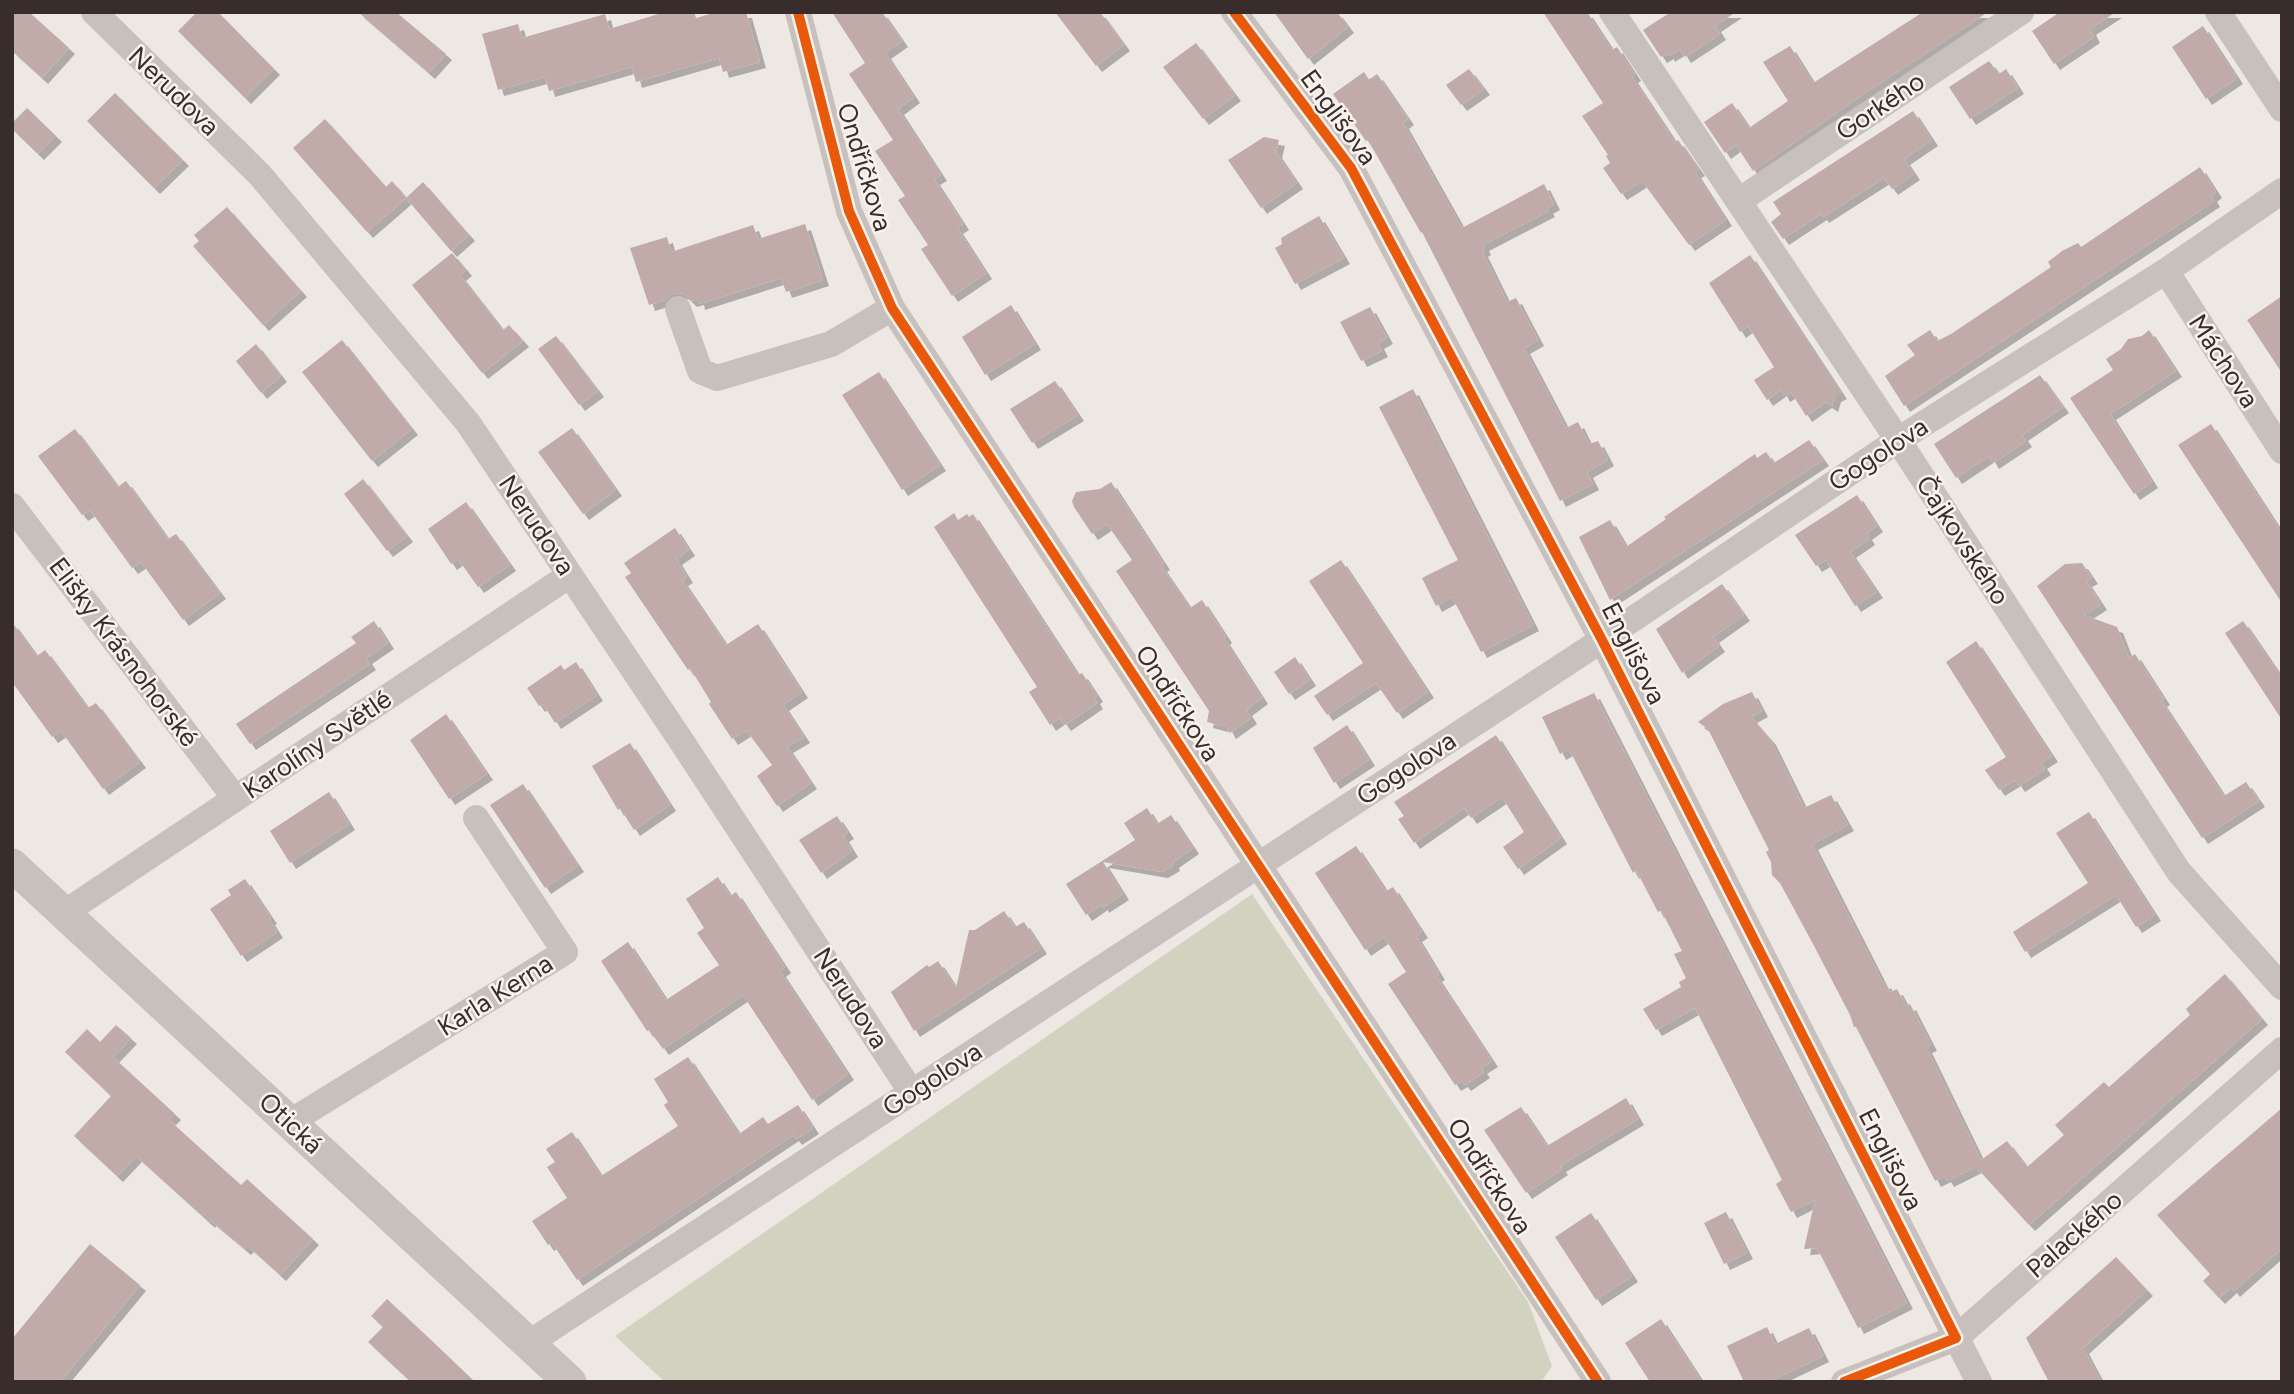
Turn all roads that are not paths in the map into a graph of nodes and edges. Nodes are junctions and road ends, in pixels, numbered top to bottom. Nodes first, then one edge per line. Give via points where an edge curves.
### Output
1 (94, 12) edge
2 (798, 12) edge
3 (1234, 12) edge
4 (1612, 12) edge
5 (2021, 12) edge
6 (2218, 12) edge
7 (2282, 109) edge
8 (2282, 191) edge
9 (1740, 200) junction
10 (2166, 271) junction
11 (892, 308) junction
12 (678, 309) dead end
13 (1898, 440) junction
14 (2282, 451) edge
15 (12, 506) edge
16 (570, 575) junction
17 (1602, 639) junction
18 (235, 798) junction
19 (476, 818) dead end
20 (12, 865) edge
21 (1257, 865) junction
22 (64, 914) junction
23 (2282, 987) edge
24 (2282, 1050) edge
25 (912, 1093) junction
26 (290, 1122) junction
27 (1956, 1338) junction
28 (528, 1343) junction
29 (570, 1382) edge
30 (1598, 1382) edge
31 (1844, 1382) edge
32 (1979, 1382) edge

1 - 16 street, Nerudova via 268,185 468,423
2 - 11 street, Ondříčkova via 849,211
3 - 17 street, Englišova via 1351,169
4 - 9 street, Čajkovského
5 - 9 street, Gorkého
6 - 7 street
8 - 10 street, Gogolova
9 - 13 street, Čajkovského
10 - 13 street, Gogolova
10 - 14 street, Máchova
11 - 12 street via 831,344 717,378 700,371
11 - 21 street, Ondříčkova
13 - 17 street, Gogolova
13 - 23 street, Čajkovského via 2179,872
15 - 18 street, Elišky Krásnohorské
16 - 18 street, Karolíny Světlé
16 - 25 street, Nerudova
17 - 21 street, Gogolova
17 - 27 street, Englišova
18 - 22 street, Karolíny Světlé
19 - 26 street, Karla Kerna via 565,951
20 - 22 street, Otická
21 - 25 street, Gogolova
21 - 30 street, Ondříčkova
22 - 26 street, Otická
24 - 27 street, Palackého
25 - 28 street, Gogolova
26 - 28 street, Otická
27 - 31 street, Palackého
27 - 32 street, Englišova
28 - 29 street, Otická

